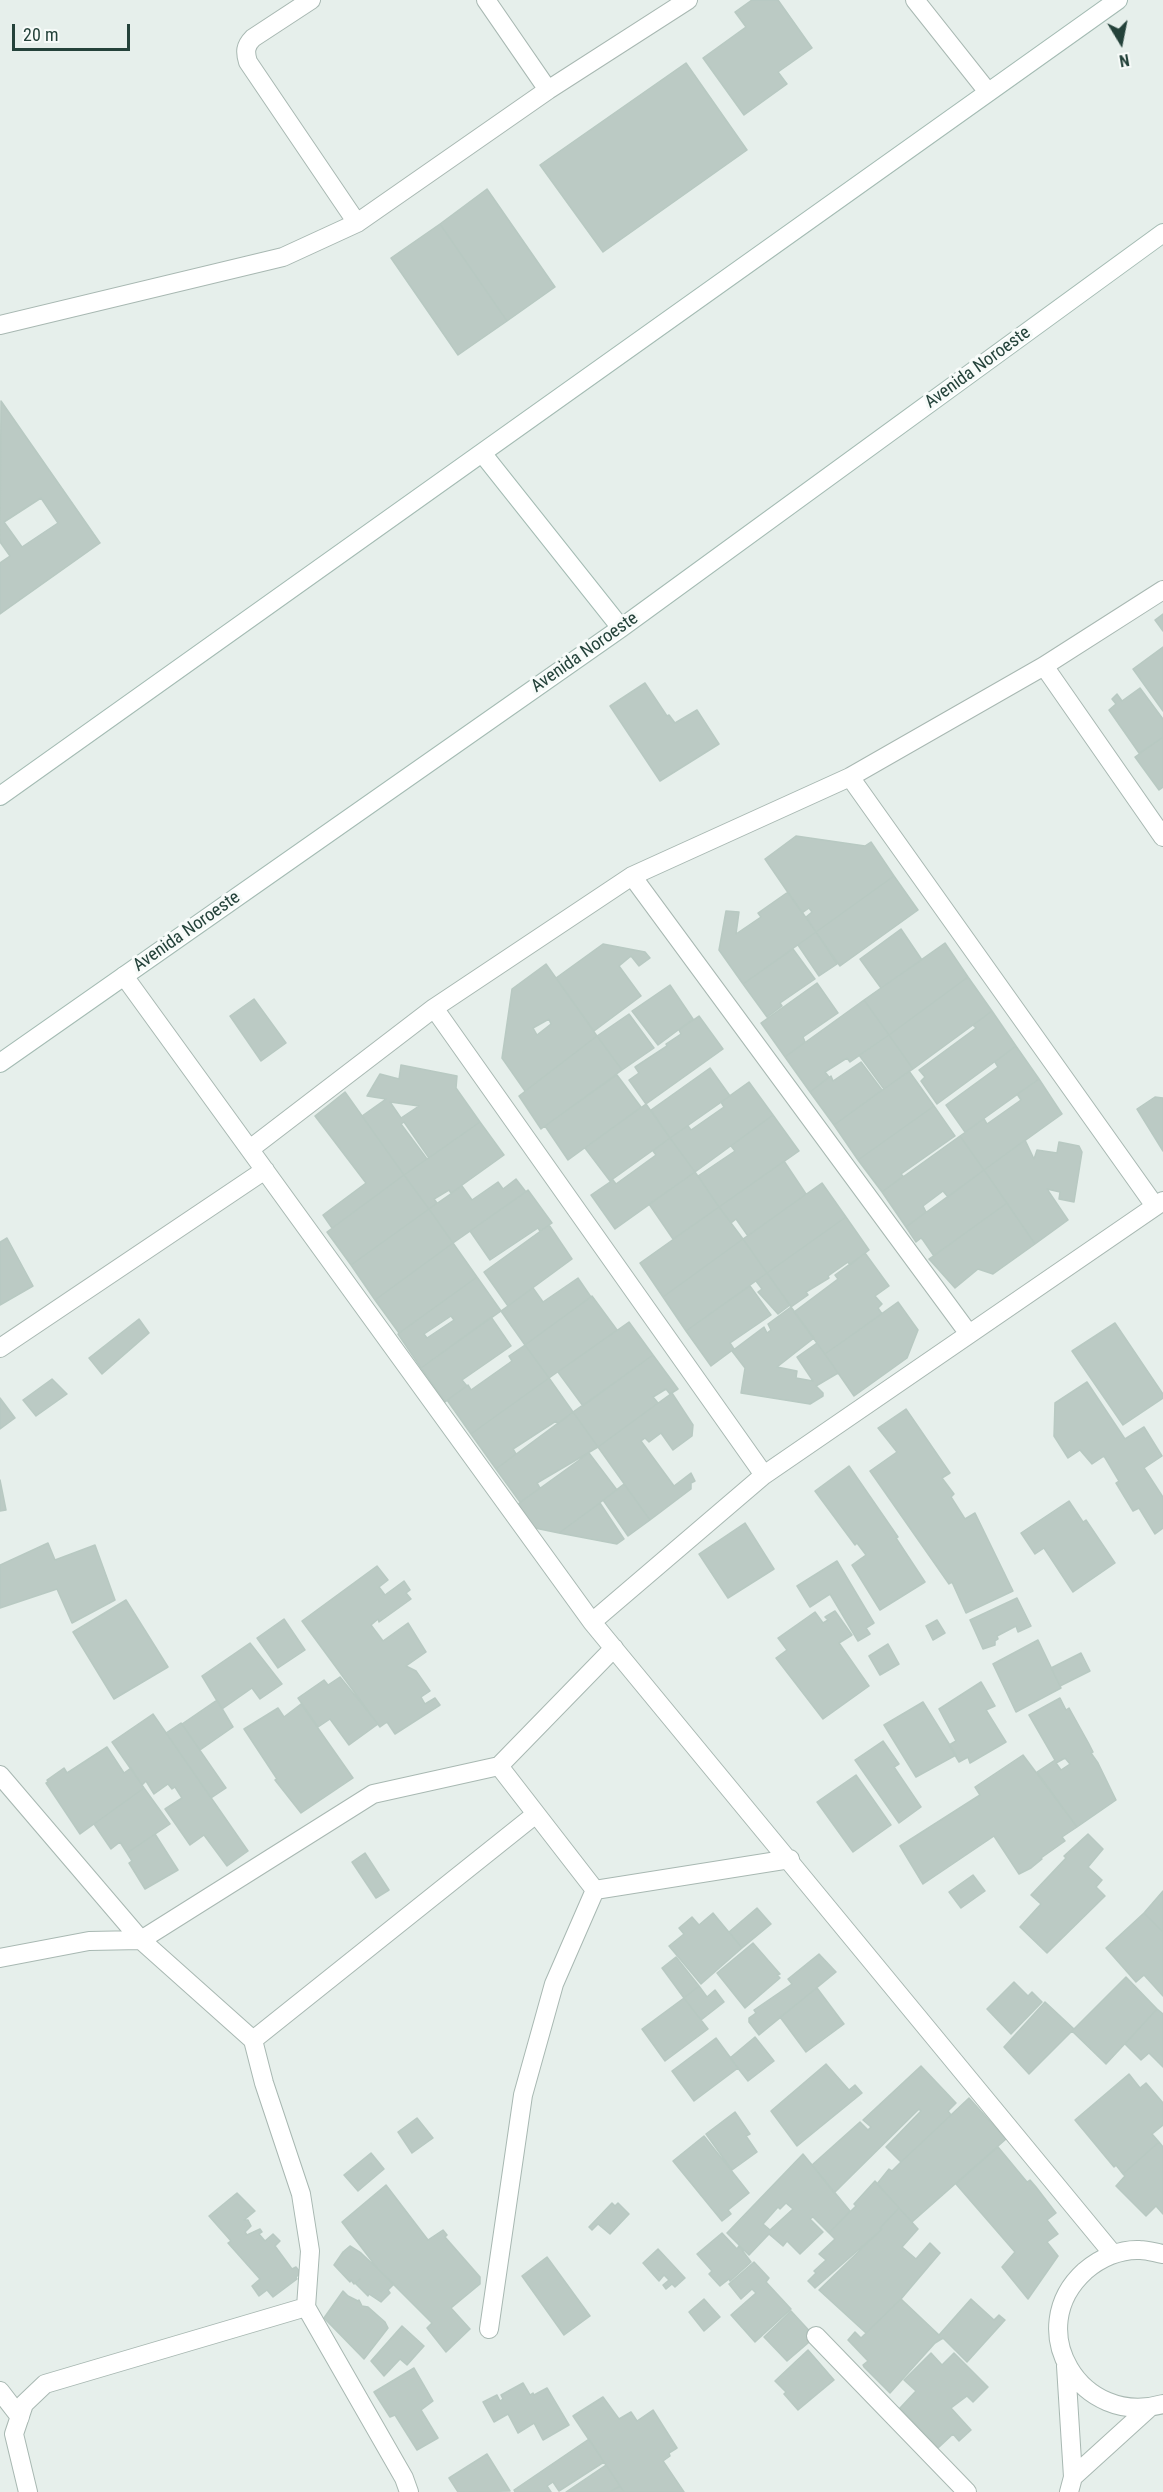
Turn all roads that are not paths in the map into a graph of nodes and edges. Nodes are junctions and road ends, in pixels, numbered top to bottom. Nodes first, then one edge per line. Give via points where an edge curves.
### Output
1 (311, 0) edge
2 (486, 0) edge
3 (688, 0) edge
4 (915, 0) edge
5 (1118, 0) edge
6 (548, 90) junction
7 (988, 92) junction
8 (357, 223) junction
9 (1163, 233) edge
10 (0, 325) edge
11 (482, 453) junction
12 (1163, 590) edge
13 (621, 628) junction
14 (1044, 666) junction
15 (850, 777) junction
16 (0, 796) edge
17 (1163, 837) edge
18 (632, 876) junction
19 (124, 976) junction
20 (434, 1008) junction
21 (0, 1063) edge
22 (250, 1149) junction
23 (265, 1170) junction
24 (1159, 1204) edge
25 (969, 1334) junction
26 (0, 1348) edge
27 (764, 1475) junction
28 (592, 1622) junction
29 (614, 1648) junction
30 (499, 1766) junction
31 (0, 1775) edge
32 (536, 1814) junction
33 (790, 1859) junction
34 (595, 1890) junction
35 (141, 1940) junction
36 (0, 1958) edge
37 (253, 2040) junction
38 (1113, 2254) junction
39 (1163, 2254) edge
40 (306, 2307) junction
41 (489, 2329) dead end
42 (816, 2336) dead end
43 (1066, 2366) junction
44 (0, 2391) edge
45 (1156, 2406) edge
46 (20, 2416) junction
47 (1071, 2485) edge
48 (28, 2492) edge
49 (409, 2492) edge
50 (968, 2492) edge

1 - 8 street via 253,38 245,53
2 - 6 street
3 - 6 street
4 - 7 street
5 - 7 street
6 - 8 street
7 - 11 street
8 - 10 street via 283,257
9 - 13 street, Avenida Noroeste
11 - 13 street
11 - 16 street
12 - 14 street
13 - 19 street, Avenida Noroeste
14 - 15 street
14 - 17 street
15 - 18 street
15 - 24 street
18 - 20 street
18 - 25 street
19 - 21 street, Avenida Noroeste
19 - 22 street
20 - 22 street
20 - 27 street
22 - 23 street
23 - 26 street
23 - 28 street
24 - 25 street
25 - 27 street
27 - 28 street
28 - 29 street
29 - 30 street
29 - 33 street
30 - 32 street
30 - 35 street via 373,1794
31 - 35 street
32 - 34 street
32 - 37 street
33 - 34 street
33 - 38 street
34 - 41 street via 554,1984 523,2095
35 - 36 street via 89,1941
35 - 37 street
37 - 40 street via 300,2194 310,2251
38 - 39 street via 1140,2250
38 - 43 street via 1094,2263 1065,2296 1059,2318 1059,2342
40 - 46 street via 45,2384 24,2404
40 - 49 street
42 - 50 street
43 - 45 street via 1081,2386 1101,2400 1124,2408
43 - 47 street
44 - 46 street
45 - 47 street
46 - 48 street via 14,2434

